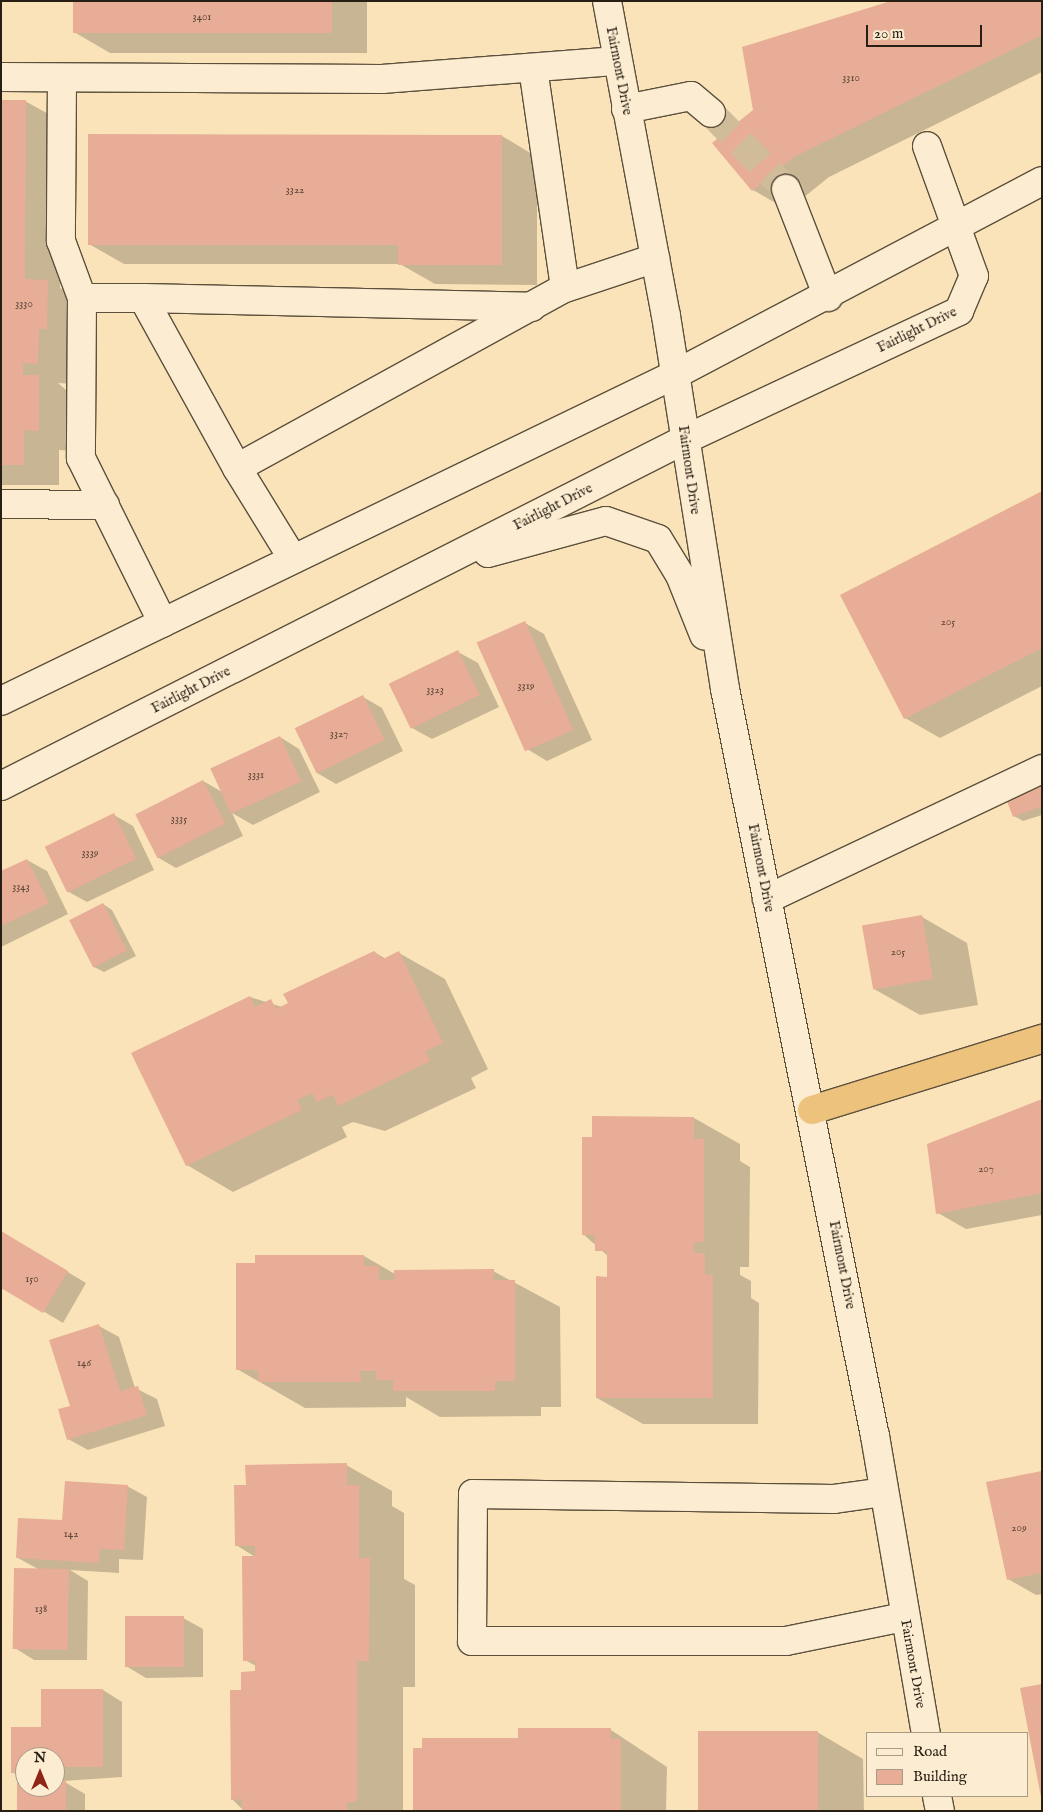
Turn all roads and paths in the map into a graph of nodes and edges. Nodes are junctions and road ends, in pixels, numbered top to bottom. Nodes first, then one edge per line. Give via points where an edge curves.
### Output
1 (607, 1) edge
2 (616, 61) junction
3 (533, 68) junction
4 (1, 77) edge
5 (62, 78) junction
6 (626, 109) junction
7 (711, 112) tunnel mouth
8 (926, 146) dead end
9 (1042, 181) edge
10 (786, 189) tunnel mouth
11 (957, 228) junction
12 (655, 258) junction
13 (565, 288) junction
14 (828, 297) junction
15 (82, 298) junction
16 (143, 298) junction
17 (532, 307) junction
18 (676, 374) junction
19 (684, 440) junction
20 (237, 468) junction
21 (1, 504) edge
22 (105, 505) junction
23 (293, 559) junction
24 (427, 570) junction
25 (163, 623) junction
26 (725, 689) junction
27 (1, 701) edge
28 (1042, 769) edge
29 (1, 786) edge
30 (767, 899) junction
31 (1042, 1039) edge
32 (812, 1110) junction
33 (884, 1492) junction
34 (904, 1617) junction
35 (926, 1732) edge
36 (937, 1797) edge
37 (940, 1811) edge

1 - 2 street, Fairmont Drive
2 - 3 street
2 - 6 street, Fairmont Drive
3 - 5 street via 382,79
3 - 13 street
4 - 5 street
5 - 15 street via 61,242
6 - 7 street via 691,96
6 - 12 street, Fairmont Drive
8 - 11 street, Fairlight Drive
9 - 11 street
10 - 14 street
11 - 14 street
11 - 19 street, Fairlight Drive via 974,276 960,311
12 - 13 street
12 - 18 street, Fairmont Drive
13 - 17 street
14 - 18 street
15 - 16 street
15 - 22 street via 81,458
16 - 17 street
16 - 20 street
17 - 20 street
18 - 19 street, Fairmont Drive
18 - 23 street
19 - 24 street, Fairlight Drive
19 - 26 street, Fairmont Drive
20 - 23 street
21 - 22 street
22 - 25 street
23 - 25 street
24 - 26 street via 606,521 658,539 680,575
24 - 29 street, Fairlight Drive
25 - 27 street
26 - 30 street, Fairmont Drive
28 - 30 street
30 - 32 street, Fairmont Drive
31 - 32 highway
32 - 33 street, Fairmont Drive
33 - 34 street, Fairmont Drive
33 - 34 street via 834,1499 473,1494 472,1641 786,1641
34 - 35 street, Fairmont Drive
36 - 37 street

